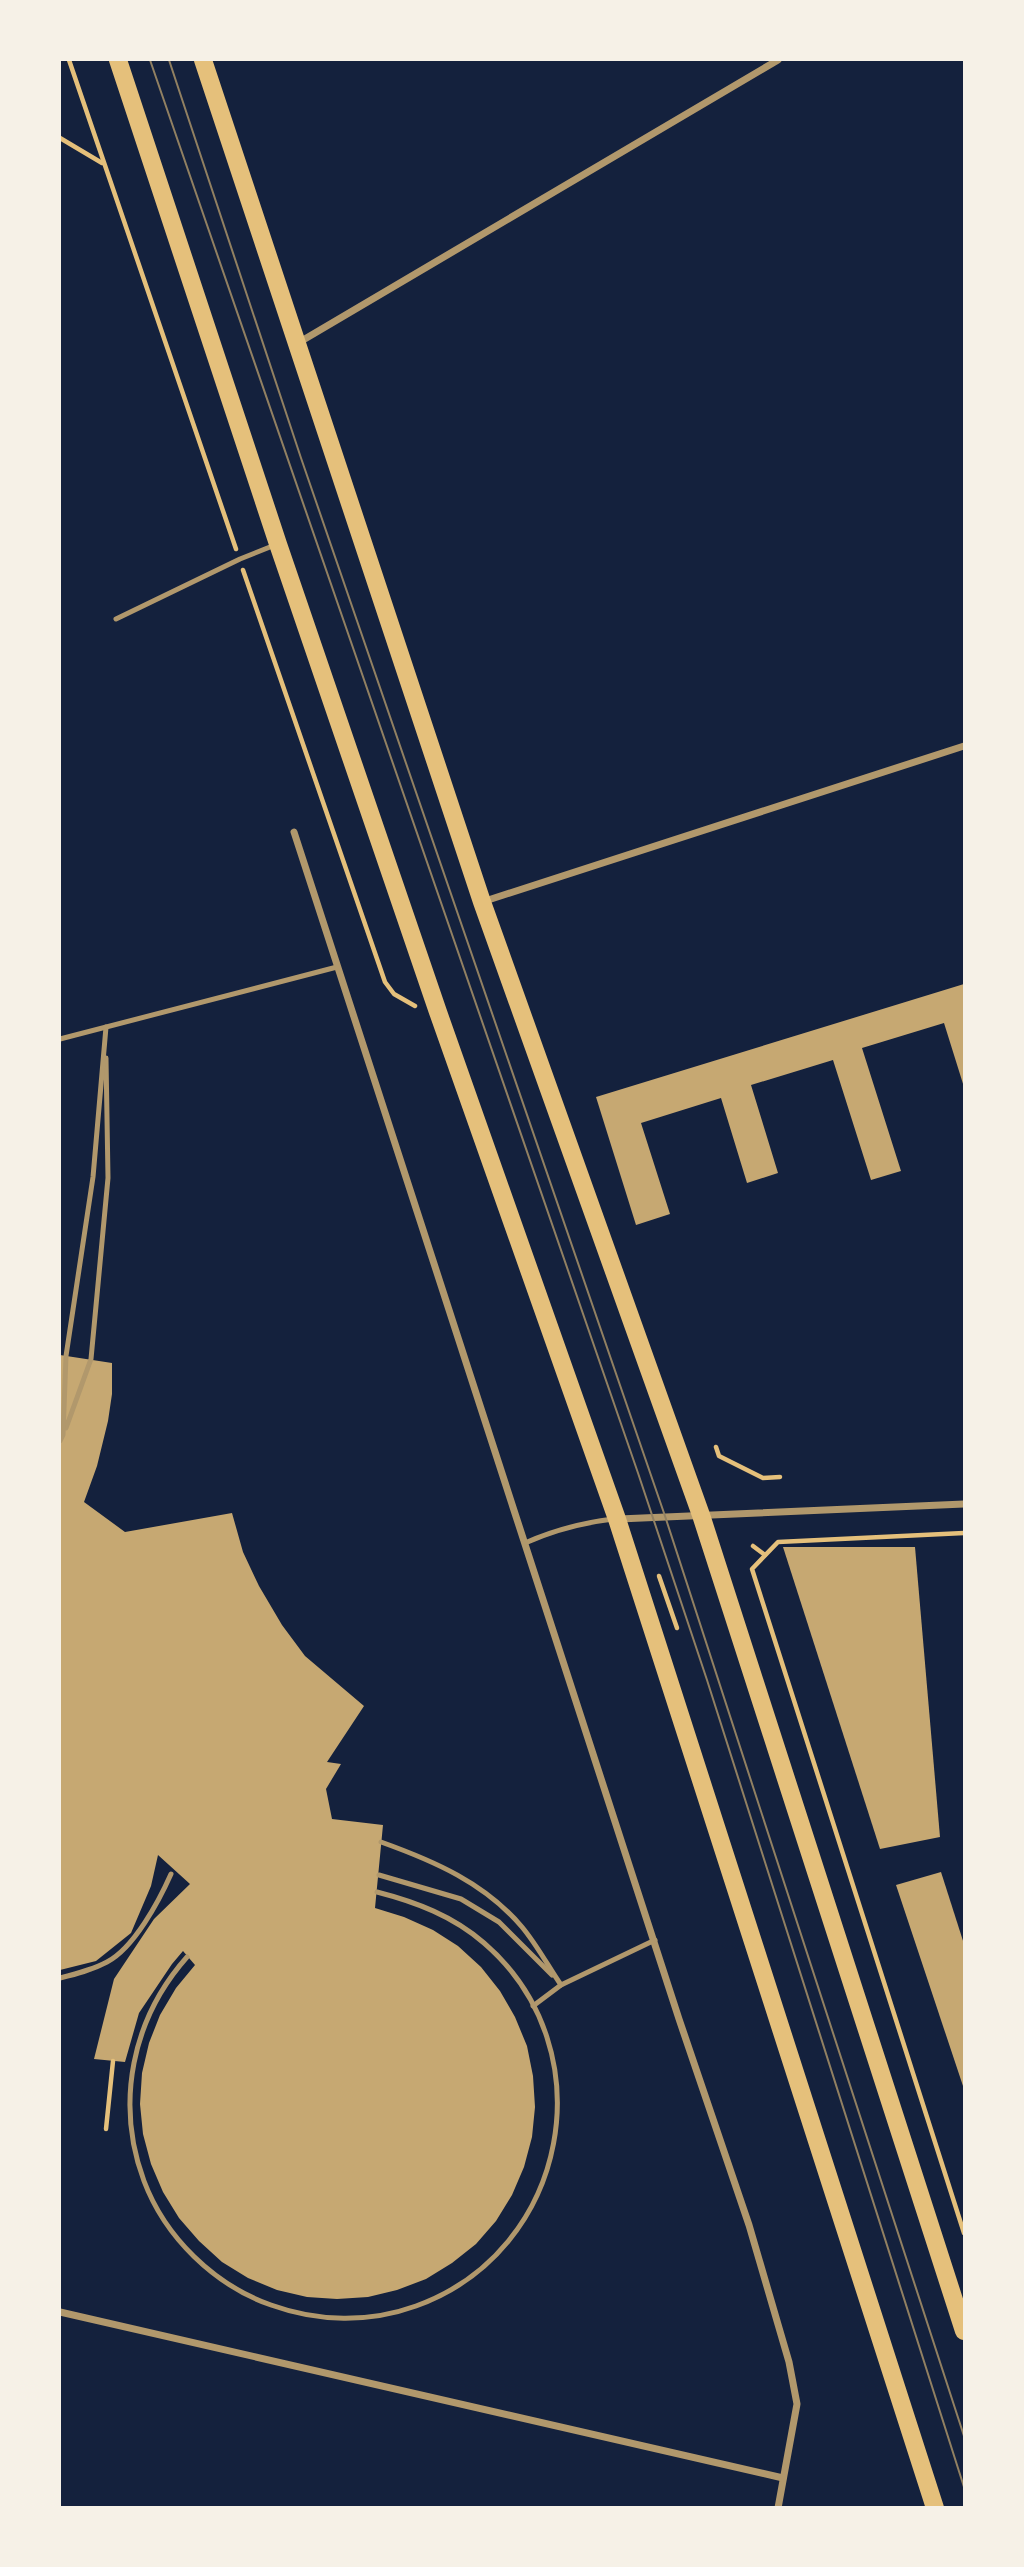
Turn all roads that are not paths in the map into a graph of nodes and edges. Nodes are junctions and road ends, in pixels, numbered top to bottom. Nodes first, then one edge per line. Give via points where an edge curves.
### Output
1 (118, 60) edge
2 (203, 60) edge
3 (778, 60) edge
4 (298, 343) junction
5 (278, 544) junction
6 (116, 619) dead end
7 (964, 746) edge
8 (294, 832) dead end
9 (482, 902) junction
10 (337, 967) junction
11 (106, 1027) junction
12 (60, 1039) edge
13 (61, 1438) edge
14 (964, 1504) edge
15 (701, 1515) junction
16 (617, 1519) junction
17 (525, 1543) junction
18 (382, 1842) dead end
19 (171, 1874) dead end
20 (379, 1875) dead end
21 (377, 1892) dead end
22 (655, 1940) junction
23 (187, 1957) dead end
24 (60, 1978) edge
25 (561, 1985) junction
26 (533, 2006) junction
27 (60, 2312) edge
28 (964, 2331) edge
29 (783, 2478) junction
30 (778, 2508) edge
31 (935, 2508) edge

1 - 5 main road
2 - 4 main road
3 - 4 street
4 - 9 main road
5 - 6 lane
5 - 16 main road
7 - 9 street
8 - 10 street
9 - 15 main road
10 - 11 lane
10 - 17 street
11 - 12 lane
11 - 13 lane via 93,1177 66,1356
11 - 13 lane via 107,1178 91,1359
14 - 15 street
15 - 16 street
15 - 28 main road
16 - 17 lane via 583,1522
16 - 31 main road
17 - 22 street
18 - 25 lane via 434,1861 484,1890 522,1927
19 - 24 lane via 140,1934 110,1961
20 - 25 lane via 461,1899 499,1922
21 - 26 lane via 425,1907 469,1931 505,1965
22 - 25 lane
22 - 29 street via 789,2362 797,2404
23 - 26 lane via 174,1966 149,2014 132,2071 131,2131 147,2189 184,2246 220,2279 286,2311 334,2319 383,2315 451,2290 490,2261 522,2224 544,2180 557,2127 556,2075 550,2045
25 - 26 lane
27 - 29 street
29 - 30 street

